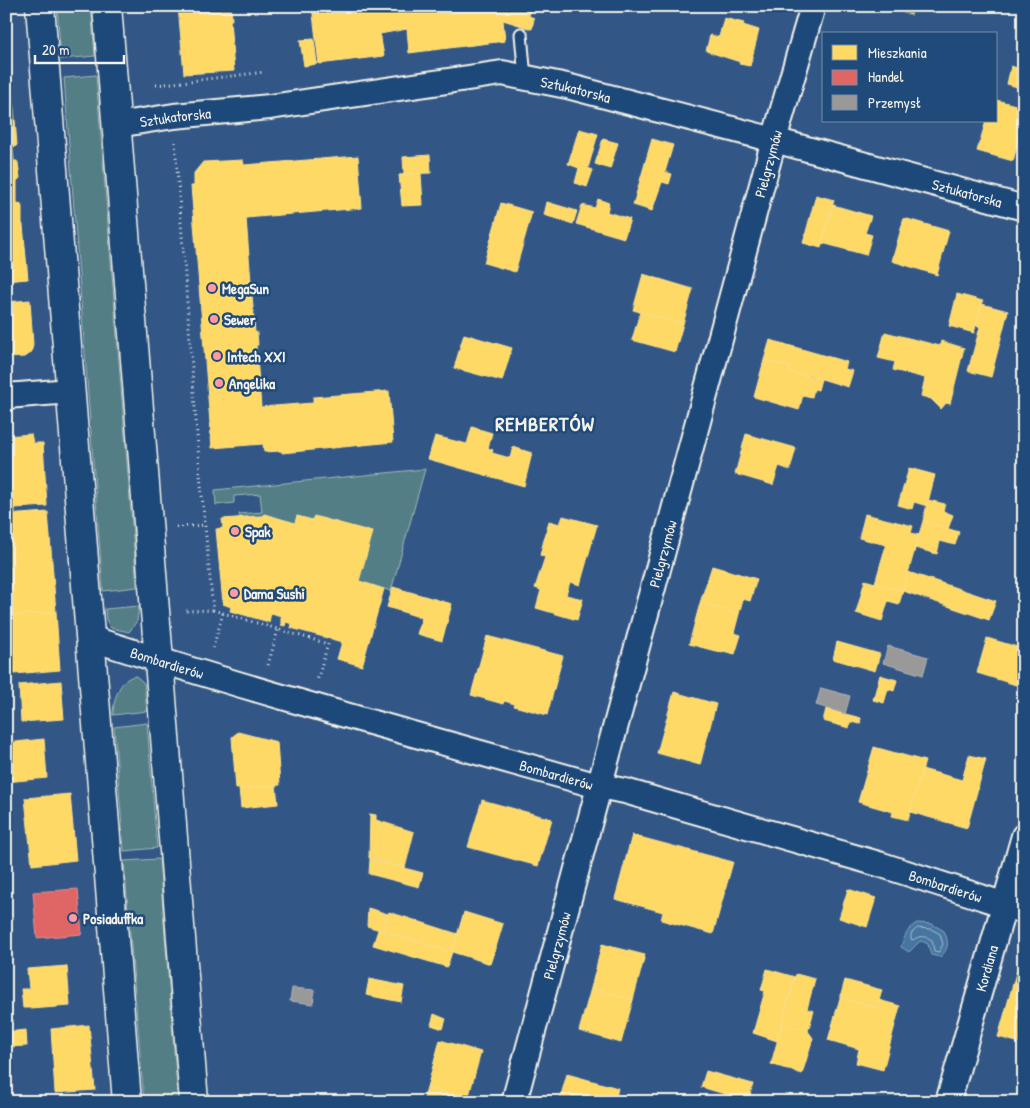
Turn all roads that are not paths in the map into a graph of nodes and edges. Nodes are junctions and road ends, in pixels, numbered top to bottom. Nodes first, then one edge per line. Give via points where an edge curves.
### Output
1 (40, 6) edge
2 (107, 6) edge
3 (813, 6) edge
4 (521, 34) dead end
5 (525, 78) junction
6 (117, 125) junction
7 (774, 140) junction
8 (1024, 208) edge
9 (71, 391) junction
10 (6, 396) edge
11 (90, 638) junction
12 (158, 660) junction
13 (598, 786) junction
14 (1024, 836) edge
15 (1014, 908) edge
16 (126, 1102) edge
17 (194, 1102) edge
18 (514, 1102) edge
19 (948, 1102) edge

1 - 9 street
2 - 6 street
3 - 7 street, Pielgrzymów
4 - 5 lane
5 - 6 street, Sztukatorska via 502,73 270,107
5 - 7 street, Sztukatorska
6 - 12 street
7 - 8 street, Sztukatorska
7 - 13 street, Pielgrzymów
9 - 10 street
9 - 11 street
11 - 12 street, Bombardierów
11 - 16 street
12 - 13 street, Bombardierów
12 - 17 street
13 - 15 street, Bombardierów via 882,865
13 - 18 street, Pielgrzymów
14 - 15 street, Kordiana
15 - 19 street, Kordiana

